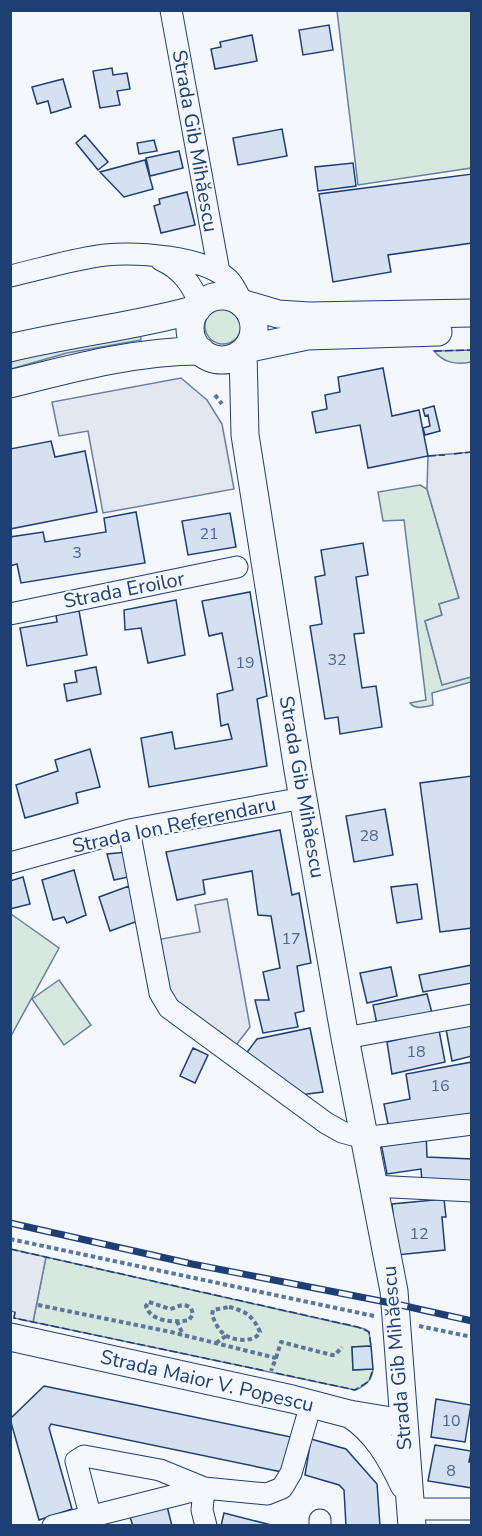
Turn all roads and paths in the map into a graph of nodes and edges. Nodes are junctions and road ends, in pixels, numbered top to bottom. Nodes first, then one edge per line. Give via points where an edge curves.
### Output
1 (171, 10) edge
2 (146, 256) junction
3 (219, 272) junction
4 (10, 276) edge
5 (243, 303) junction
6 (198, 307) junction
7 (471, 313) edge
8 (471, 332) edge
9 (10, 348) edge
10 (245, 350) junction
11 (204, 353) junction
12 (10, 384) edge
13 (245, 435) junction
14 (237, 567) dead end
15 (10, 614) edge
16 (303, 798) junction
17 (129, 830) junction
18 (10, 863) edge
19 (471, 1014) edge
20 (345, 1038) junction
21 (471, 1124) edge
22 (364, 1138) junction
23 (373, 1186) junction
24 (471, 1191) edge
25 (10, 1239) edge
26 (38, 1305) dead end
27 (166, 1320) junction
28 (397, 1321) junction
29 (177, 1322) junction
30 (156, 1329) junction
31 (183, 1335) junction
32 (226, 1336) junction
33 (10, 1337) edge
34 (471, 1337) edge
35 (240, 1340) junction
36 (216, 1343) junction
37 (342, 1347) dead end
38 (247, 1351) junction
39 (276, 1358) junction
40 (400, 1370) junction
41 (271, 1371) dead end
42 (311, 1404) junction
43 (348, 1414) junction
44 (403, 1423) junction
45 (204, 1488) junction
46 (471, 1509) edge
47 (411, 1511) edge
48 (101, 1519) edge
49 (54, 1526) edge
50 (206, 1526) edge

1 - 3 street, Strada Gib Mihăescu
2 - 3 street via 179,259
2 - 4 street via 101,256
2 - 6 street via 178,270 190,283
3 - 5 street via 234,285
5 - 6 main road via 220,296
5 - 7 main road via 278,314 309,316
5 - 10 main road via 254,327
6 - 9 main road via 162,318
6 - 11 main road via 191,331 194,342
8 - 10 main road via 308,336
10 - 11 main road via 226,359
10 - 13 main road, Strada Gib Mihăescu
11 - 12 main road via 152,353
11 - 13 main road, Strada Gib Mihăescu via 232,398
13 - 16 main road, Strada Gib Mihăescu
14 - 15 street, Strada Eroilor
16 - 17 street, Strada Ion Referendaru
16 - 20 main road, Strada Gib Mihăescu
17 - 18 street, Strada Ion Referendaru
17 - 22 street via 160,993 169,1008 326,1123
19 - 20 street
20 - 22 main road, Strada Gib Mihăescu
21 - 22 street
22 - 23 main road, Strada Gib Mihăescu
23 - 24 street
23 - 28 main road, Strada Gib Mihăescu
25 - 28 path
26 - 30 path
27 - 29 path
27 - 29 path via 147,1312 149,1302 171,1309 186,1304 193,1314 189,1320
27 - 30 path
28 - 34 path
28 - 40 main road, Strada Gib Mihăescu
29 - 31 path
30 - 31 path
31 - 36 path
32 - 35 path
32 - 35 path via 215,1322 213,1310 244,1310 261,1332 255,1339
32 - 36 path
33 - 42 main road, Strada Maior V. Popescu
35 - 38 path
36 - 38 path
37 - 39 path via 332,1355 281,1342
38 - 39 path
39 - 41 path
40 - 43 main road via 384,1396
40 - 44 main road, Strada Gib Mihăescu
42 - 43 main road, Strada Maior V. Popescu
42 - 45 street via 291,1473 282,1488 267,1494
43 - 44 main road, Strada Maior V. Popescu
43 - 47 main road via 383,1446
44 - 47 main road, Strada Gib Mihăescu
45 - 48 street
45 - 48 street via 160,1470 84,1456 76,1461
45 - 50 street via 202,1510
46 - 47 street
48 - 49 street

